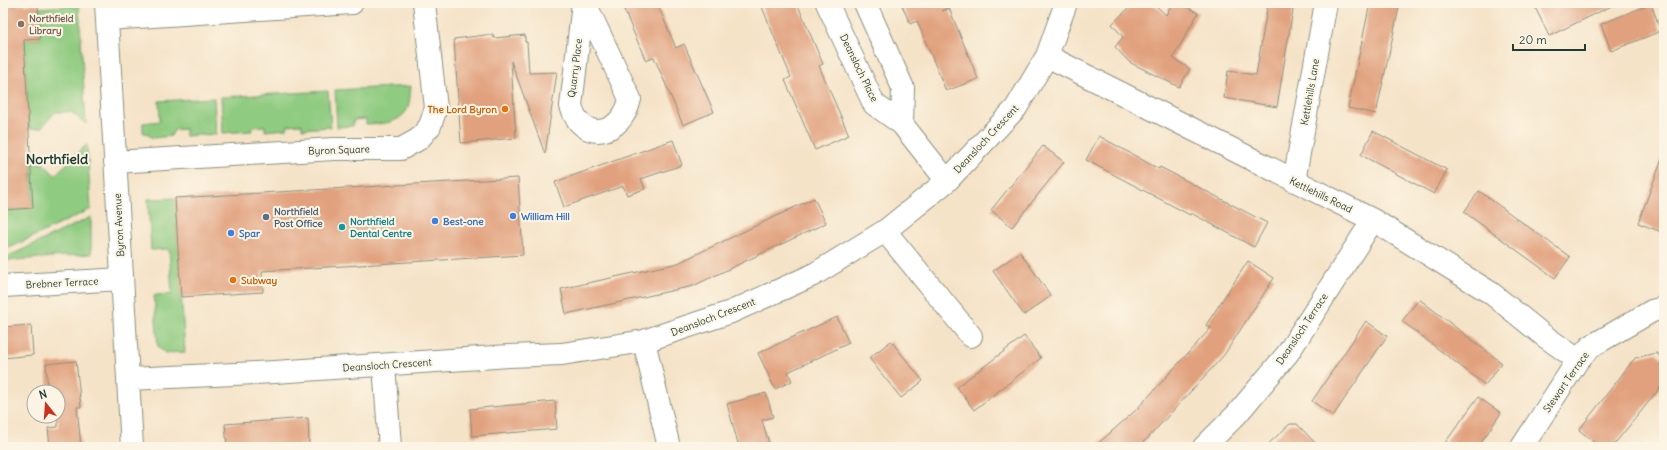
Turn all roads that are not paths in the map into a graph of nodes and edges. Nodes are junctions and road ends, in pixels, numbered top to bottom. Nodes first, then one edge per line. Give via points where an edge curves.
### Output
1 (352, 3) edge
2 (424, 3) edge
3 (584, 3) edge
4 (828, 3) edge
5 (865, 3) edge
6 (1066, 3) edge
7 (1326, 3) edge
8 (107, 11) edge
9 (1047, 56) junction
10 (902, 124) junction
11 (115, 162) junction
12 (947, 181) junction
13 (1294, 181) junction
14 (1373, 220) junction
15 (885, 231) junction
16 (122, 279) junction
17 (3, 286) edge
18 (1664, 308) edge
19 (971, 336) dead end
20 (644, 342) junction
21 (1578, 360) junction
22 (384, 365) junction
23 (129, 379) junction
24 (668, 443) dead end
25 (132, 447) edge
26 (390, 447) edge
27 (1204, 447) edge
28 (1522, 447) edge

1 - 8 street
2 - 11 street, Byron Square via 436,108 430,126 419,139 401,149 334,149
3 - 3 street, Quarry Place via 630,99 628,110 617,125 600,131 592,130 577,121 571,106
4 - 10 street, Deansloch Place via 874,104
5 - 10 street via 902,88
6 - 9 street, Deansloch Crescent
7 - 13 street, Kettlehills Lane
8 - 11 street, Byron Avenue
9 - 12 street, Deansloch Crescent via 1016,108
9 - 13 street, Kettlehills Road
10 - 12 street, Deansloch Place
11 - 16 street, Byron Avenue
12 - 15 street, Deansloch Crescent
13 - 14 street, Kettlehills Road
14 - 21 street, Kettlehills Road via 1491,293
14 - 27 street, Deansloch Terrace via 1288,353 1237,414
15 - 19 street
15 - 20 street, Deansloch Crescent via 813,275 731,312
16 - 17 street, Brebner Terrace
16 - 23 street, Byron Avenue
18 - 21 street, Stewart Terrace via 1652,311 1590,347
20 - 22 street, Deansloch Crescent via 562,354
20 - 24 street
21 - 28 street, Stewart Terrace
22 - 23 street, Deansloch Crescent
22 - 26 street
23 - 25 street, Byron Avenue

